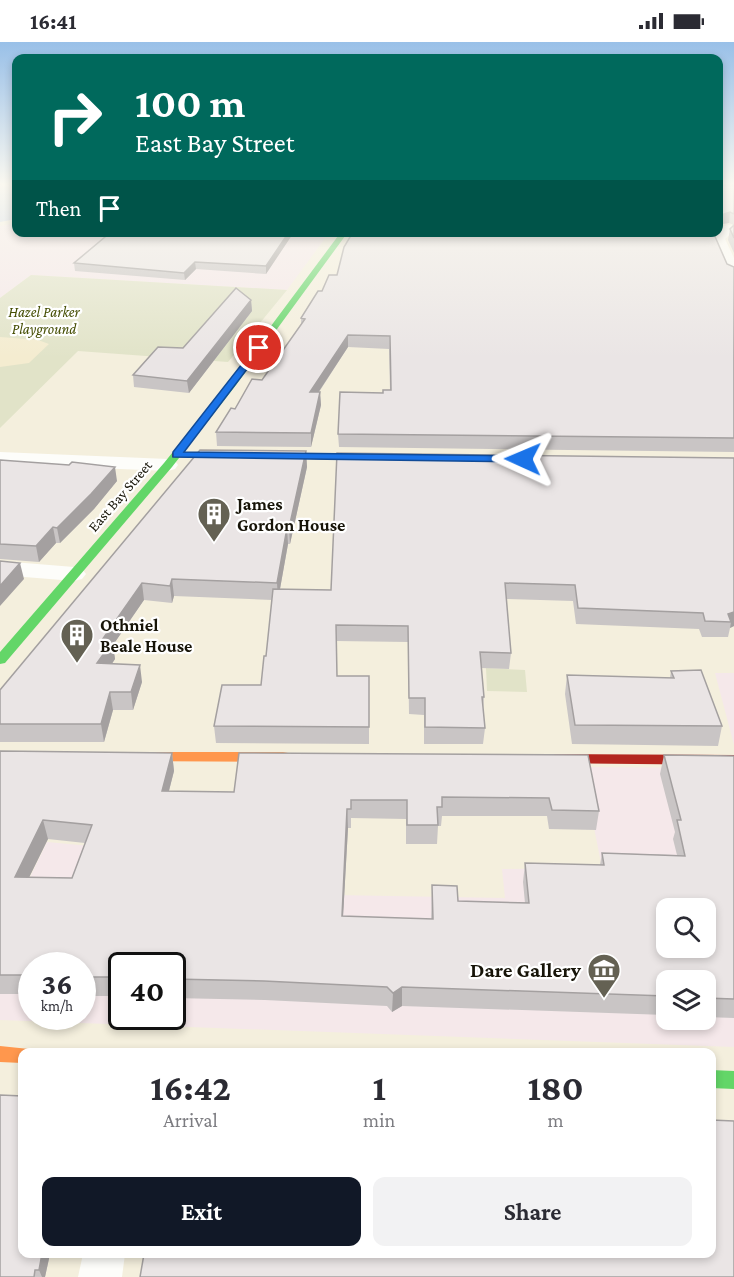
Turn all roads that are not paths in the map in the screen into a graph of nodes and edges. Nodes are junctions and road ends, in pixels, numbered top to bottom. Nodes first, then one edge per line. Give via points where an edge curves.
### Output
1 (337, 243) edge
2 (720, 243) edge
3 (734, 274) edge
4 (391, 457) edge
5 (0, 458) edge
6 (172, 460) junction
7 (0, 568) edge
8 (74, 574) junction
9 (5, 648) edge
10 (118, 756) edge
11 (303, 758) edge
12 (530, 759) edge
13 (734, 760) edge
14 (0, 1054) edge
15 (18, 1055) edge
16 (716, 1079) edge
17 (734, 1080) edge
18 (103, 1258) edge
19 (100, 1277) edge

1 - 6 street, East Bay Street
2 - 3 street
4 - 6 street
5 - 6 street
6 - 8 street, East Bay Street
7 - 8 street
8 - 9 street, East Bay Street
10 - 11 street
12 - 13 street
14 - 15 street
16 - 17 street
18 - 19 street

